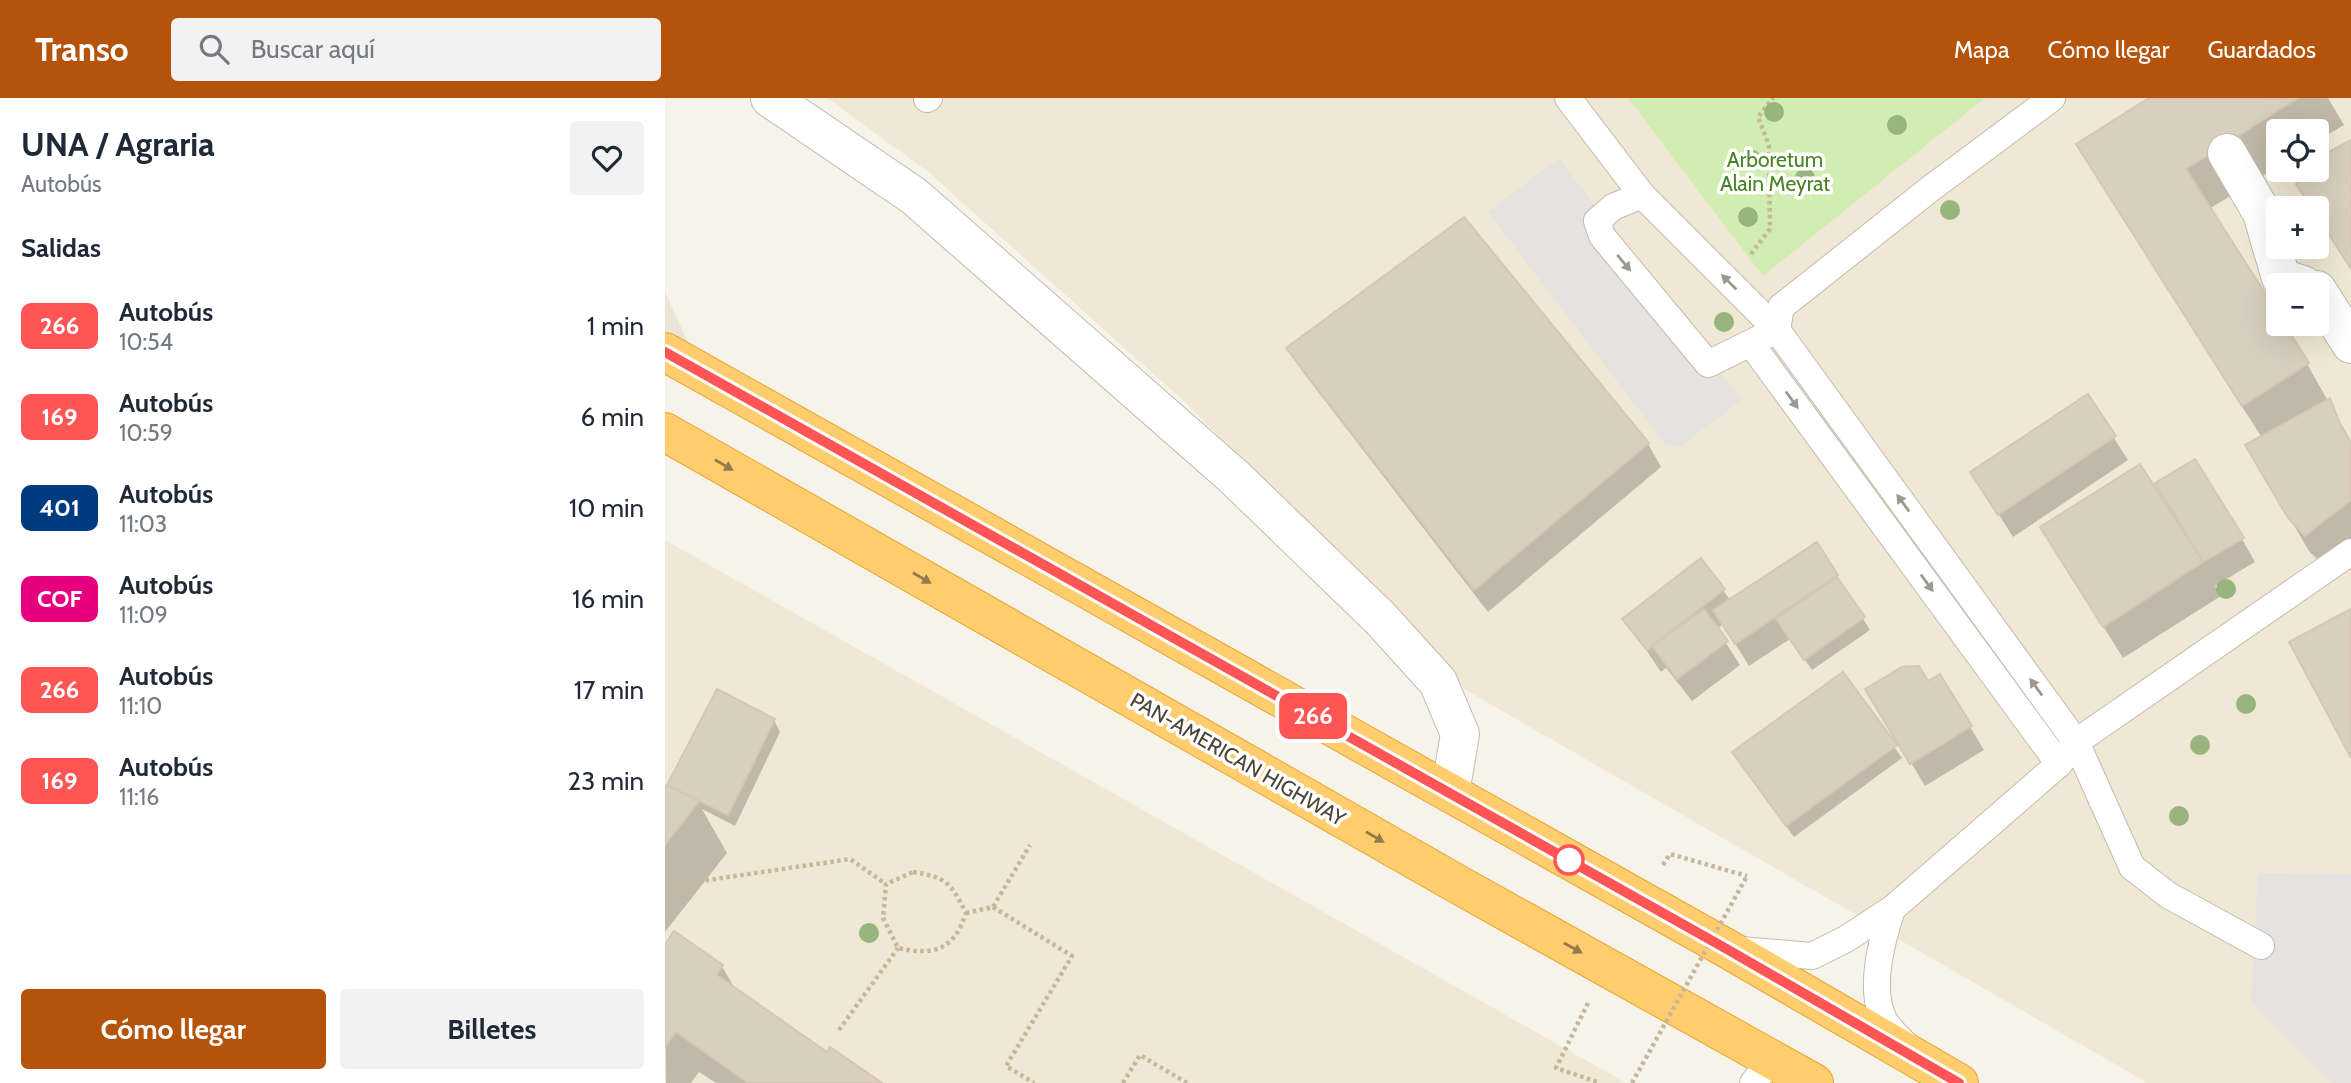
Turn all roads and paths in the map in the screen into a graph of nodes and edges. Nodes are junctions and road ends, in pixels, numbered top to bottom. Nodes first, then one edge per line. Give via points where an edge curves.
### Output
1 (770, 98) edge
2 (1568, 98) edge
3 (1773, 98) edge
4 (2053, 98) edge
5 (2227, 153) dead end
6 (1642, 195) junction
7 (2280, 273) edge
8 (1729, 282) junction
9 (2329, 309) edge
10 (1777, 330) junction
11 (2351, 344) edge
12 (1752, 345) junction
13 (665, 352) edge
14 (665, 432) edge
15 (2351, 552) edge
16 (2076, 742) junction
17 (2059, 764) junction
18 (1450, 793) junction
19 (1030, 845) dead end
20 (1669, 854) dead end
21 (886, 884) junction
22 (665, 900) edge
23 (993, 907) junction
24 (1892, 909) junction
25 (966, 913) junction
26 (2261, 946) dead end
27 (898, 948) junction
28 (1725, 948) junction
29 (1606, 967) junction
30 (839, 1030) dead end
31 (1762, 1071) edge
32 (1943, 1074) edge
33 (1034, 1083) edge
34 (1123, 1083) edge
35 (1187, 1083) edge
36 (1600, 1083) edge
37 (1632, 1083) edge
38 (1814, 1083) edge

1 - 18 street via 925,205 1233,476 1380,618 1438,682 1460,734
2 - 6 lane
3 - 8 path via 1758,117 1769,145 1770,229
4 - 10 lane via 1781,307
5 - 7 street via 2262,213
6 - 8 lane
6 -> 12 lane via 1613,206 1597,221 1602,236 1708,364
8 - 10 lane
9 - 11 street
10 - 12 lane
16 -> 10 lane
12 -> 17 lane
13 - 18 highway
14 -> 29 highway, PAN-AMERICAN HIGHWAY
15 - 16 lane
16 - 17 lane
16 - 26 lane via 2132,867 2168,895
17 - 24 lane
18 - 28 highway
19 - 23 path
20 - 37 path, bridge via 1747,876
21 - 22 path via 850,859 675,884
21 - 25 path via 913,872 939,876 955,890
21 - 27 path via 883,918
23 - 25 path
23 - 33 path via 1072,956 1006,1066
24 - 28 lane via 1812,956
24 - 32 lane via 1878,954 1883,1018
25 - 27 path via 961,929 944,947 922,953
27 - 30 path
28 - 32 highway
29 - 31 highway, PAN-AMERICAN HIGHWAY
29 - 36 path via 1556,1068
31 - 38 highway, PAN-AMERICAN HIGHWAY
34 - 35 path via 1140,1055

